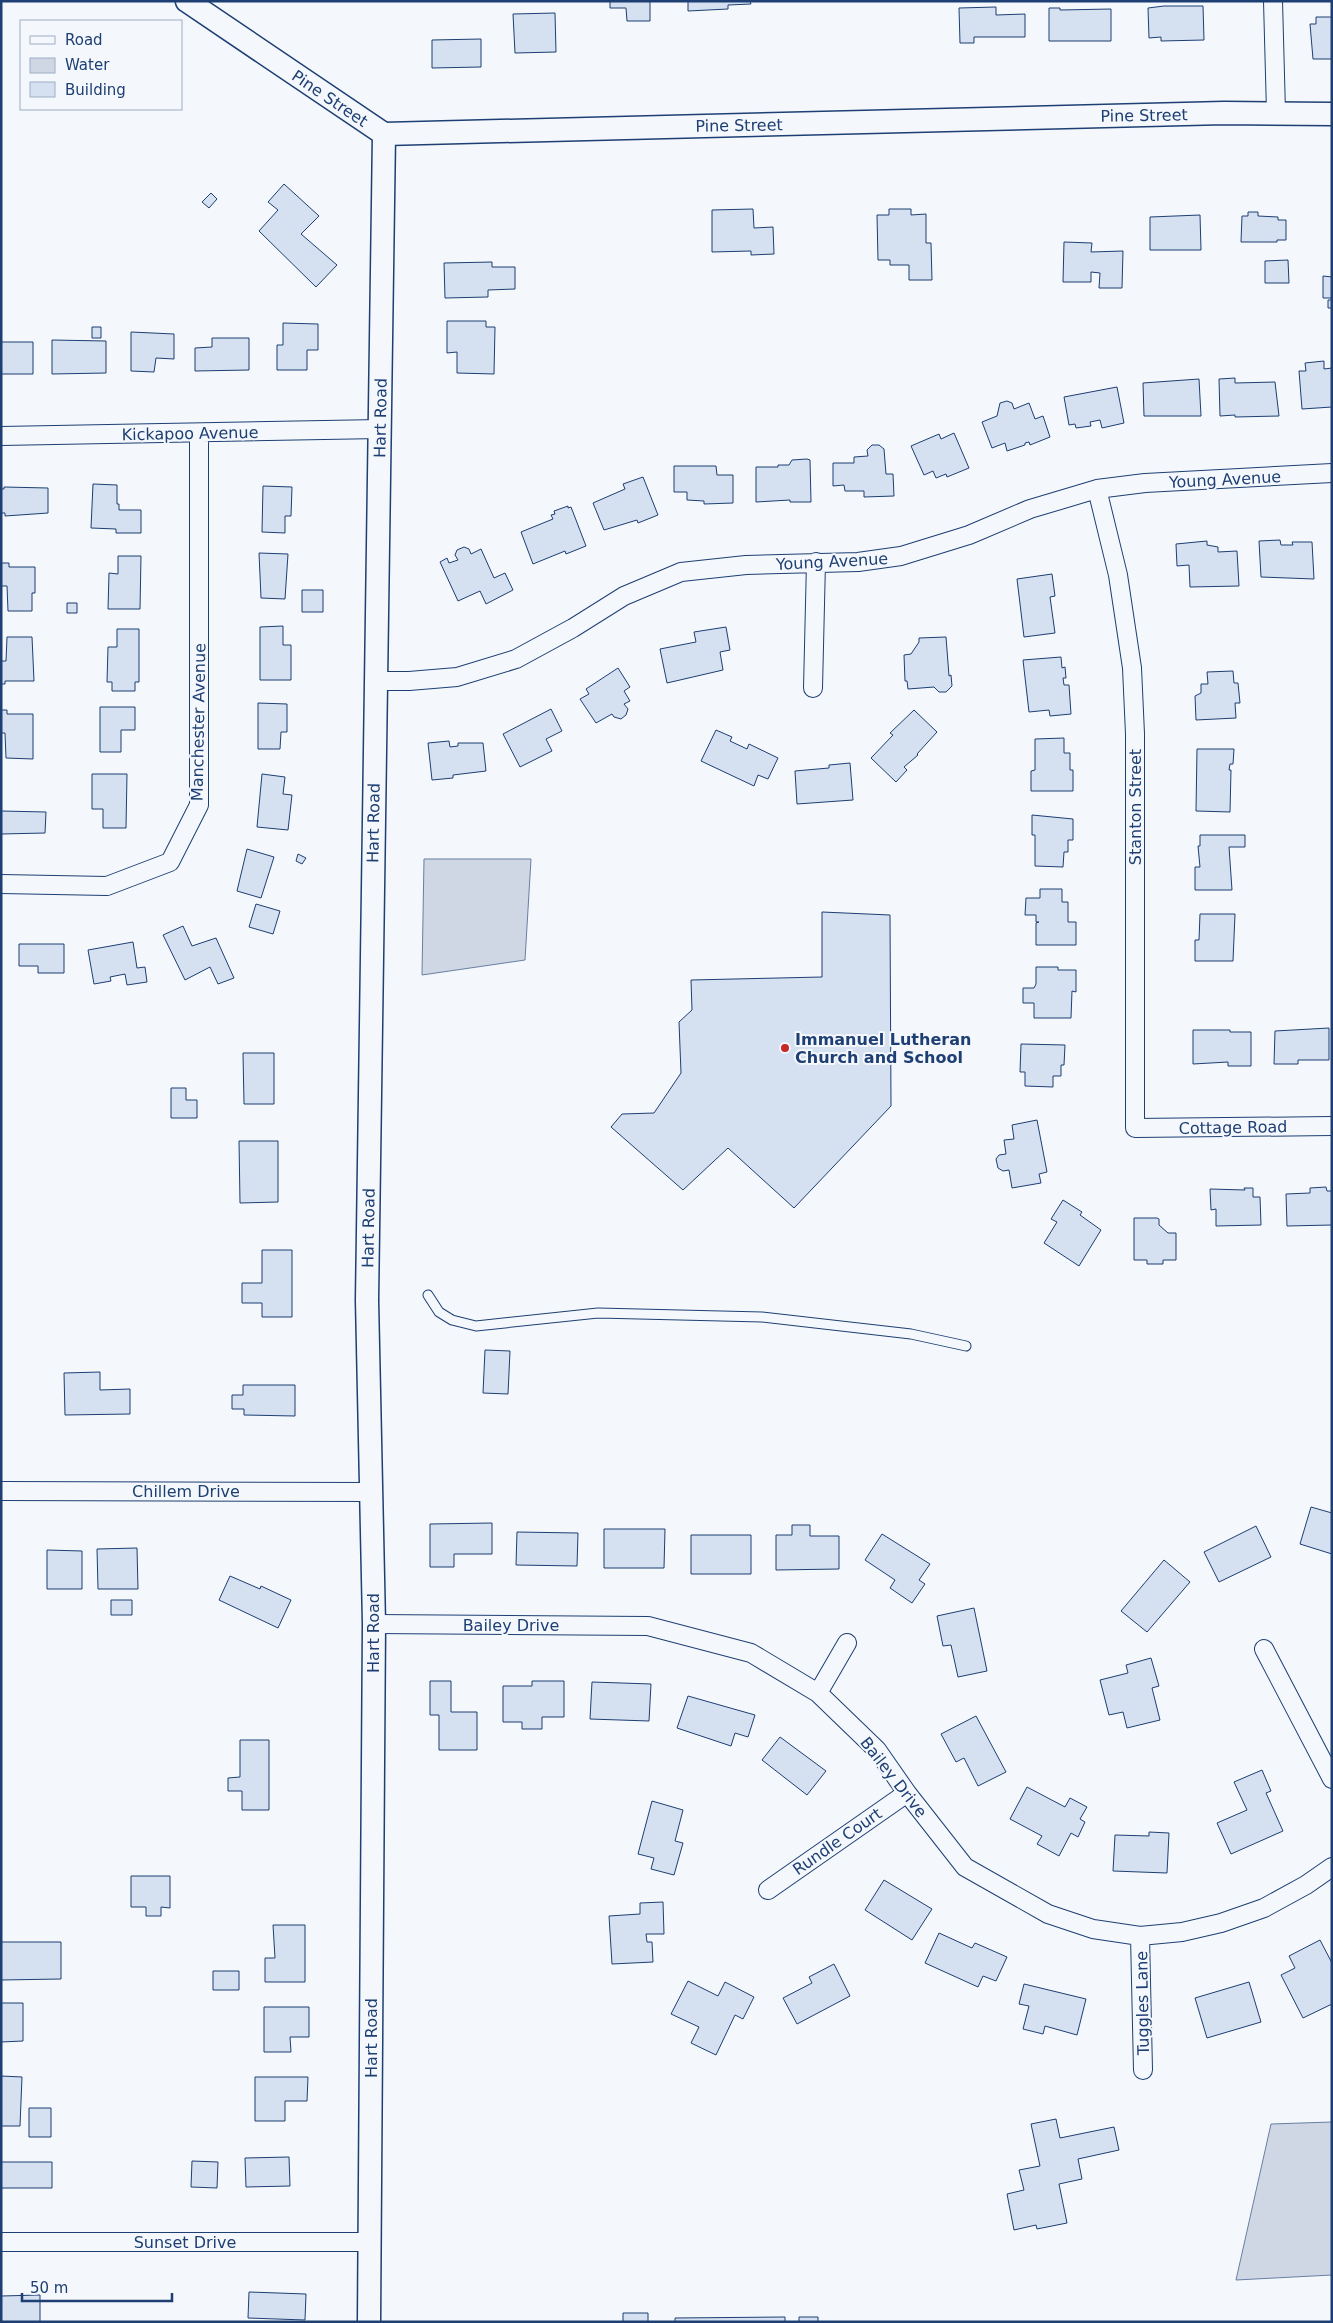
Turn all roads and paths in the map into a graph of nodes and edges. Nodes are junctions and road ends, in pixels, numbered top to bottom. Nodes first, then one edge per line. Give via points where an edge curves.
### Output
1 (187, 1) edge
2 (1273, 1) edge
3 (1276, 112) junction
4 (1332, 114) edge
5 (384, 134) junction
6 (380, 429) junction
7 (199, 433) junction
8 (1, 436) edge
9 (1332, 473) edge
10 (1097, 489) junction
11 (816, 562) junction
12 (375, 681) junction
13 (813, 688) dead end
14 (1, 884) edge
15 (1332, 1126) edge
16 (1135, 1128) joint
17 (428, 1295) dead end
18 (966, 1346) dead end
19 (1, 1491) edge
20 (372, 1492) junction
21 (374, 1624) junction
22 (847, 1643) dead end
23 (1264, 1649) dead end
24 (818, 1693) junction
25 (1332, 1780) edge
26 (907, 1793) junction
27 (1332, 1867) edge
28 (768, 1890) dead end
29 (1140, 1936) junction
30 (1143, 2070) dead end
31 (1, 2242) edge
32 (370, 2242) junction
33 (369, 2322) edge

1 - 5 street, Pine Street
2 - 3 street
3 - 4 street, Pine Street
3 - 5 street, Pine Street
5 - 6 street, Hart Road
6 - 7 street, Kickapoo Avenue
6 - 12 street, Hart Road
7 - 8 street, Kickapoo Avenue
7 - 14 street, Manchester Avenue via 199,805 170,862 107,886
9 - 10 street, Young Avenue via 1145,483
10 - 11 street, Young Avenue via 901,556 858,562
10 - 16 street, Stanton Street via 1118,575 1132,668 1135,734
11 - 12 street, Young Avenue via 681,572 624,596 516,659 458,677
11 - 13 street
12 - 20 street, Hart Road via 367,1300
15 - 16 street, Cottage Road
17 - 18 lane via 439,1312 452,1320 476,1326 598,1313 762,1317 911,1334
19 - 20 street, Chillem Drive
20 - 21 street, Hart Road
21 - 24 street, Bailey Drive via 648,1626 751,1653
21 - 32 street, Hart Road
22 - 24 street
23 - 25 street
24 - 26 street, Bailey Drive via 877,1750
26 - 28 street, Rundle Court
26 - 29 street, Bailey Drive via 965,1867 1048,1914 1093,1929
27 - 29 street, Bailey Drive via 1264,1908 1202,1927
29 - 30 street, Tuggles Lane
31 - 32 street, Sunset Drive
32 - 33 street, Hart Road

